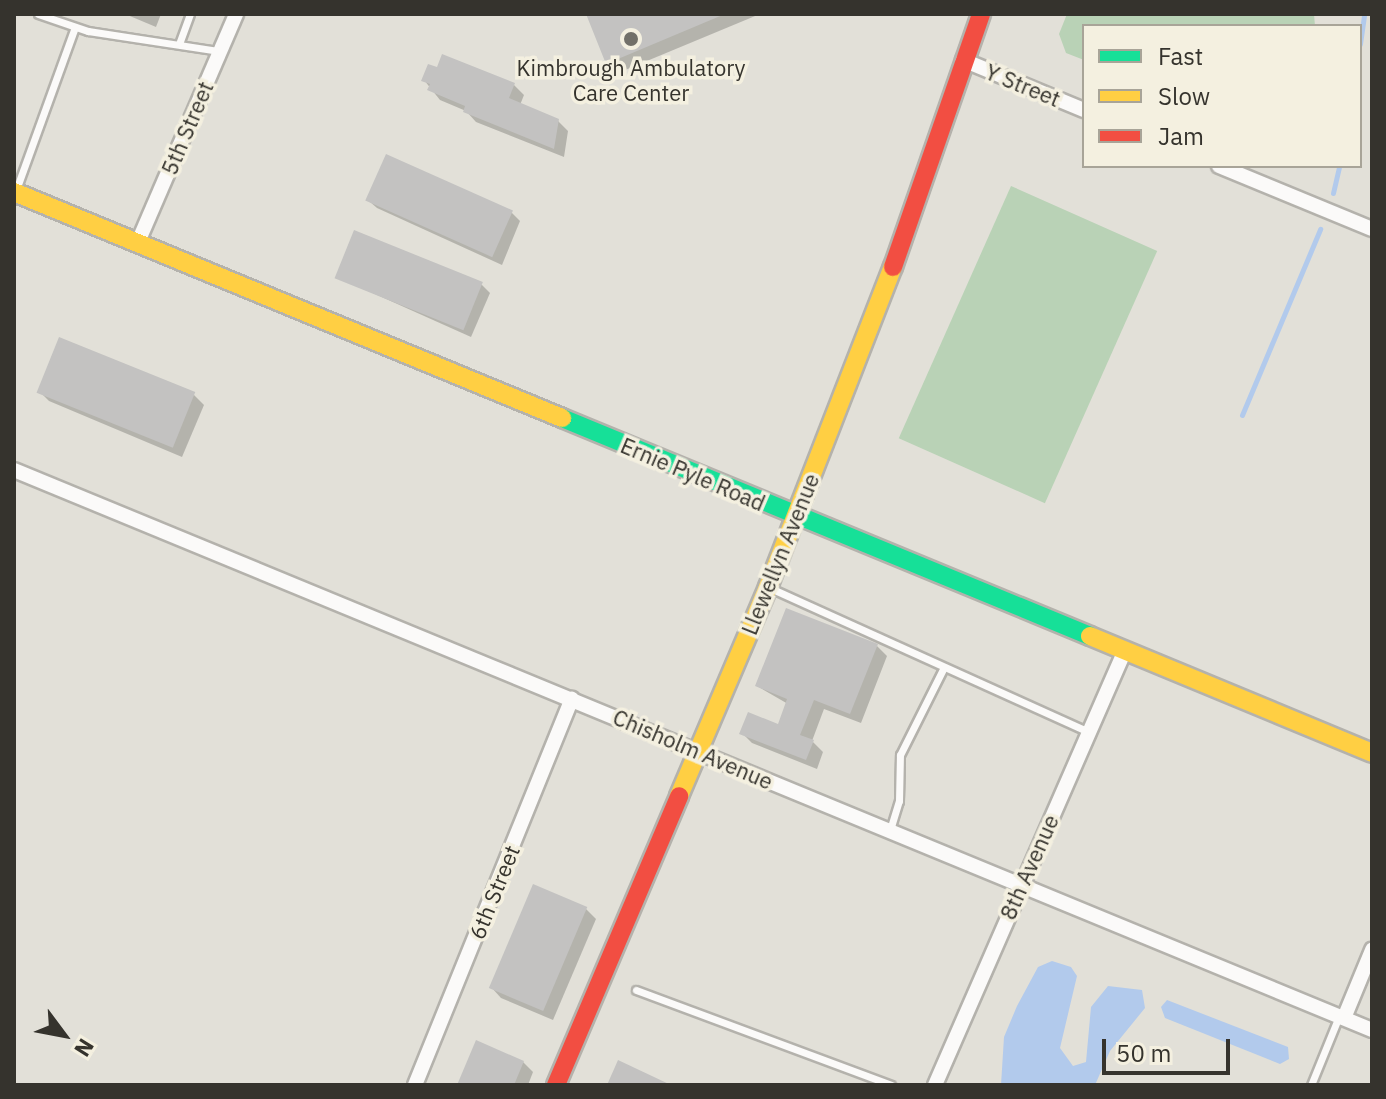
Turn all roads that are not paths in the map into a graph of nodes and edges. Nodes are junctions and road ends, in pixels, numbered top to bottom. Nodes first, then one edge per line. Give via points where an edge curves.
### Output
1 (38, 14) edge
2 (190, 14) edge
3 (236, 14) edge
4 (981, 14) edge
5 (75, 27) junction
6 (179, 44) junction
7 (220, 51) junction
8 (963, 60) junction
9 (1082, 109) edge
10 (1224, 168) edge
11 (15, 192) edge
12 (1372, 229) edge
13 (138, 242) junction
14 (14, 470) edge
15 (795, 516) junction
16 (768, 587) junction
17 (1125, 650) junction
18 (944, 667) junction
19 (572, 699) junction
20 (1089, 732) junction
21 (697, 751) junction
22 (1372, 753) edge
23 (890, 830) junction
24 (1021, 884) junction
25 (1372, 950) edge
26 (636, 990) dead end
27 (1342, 1017) junction
28 (1372, 1030) edge
29 (415, 1085) edge
30 (556, 1085) edge
31 (891, 1085) edge
32 (935, 1085) edge
33 (1311, 1085) edge

1 - 5 lane
2 - 6 lane
3 - 7 street, 5th Street
4 - 8 street, Llewellyn Avenue
5 - 6 lane
5 - 11 lane
6 - 7 lane
7 - 13 street, 5th Street
8 - 9 street, Y Street
8 - 15 street, Llewellyn Avenue via 903,245
10 - 12 street
11 - 13 street, Ernie Pyle Road
13 - 15 street, Ernie Pyle Road
14 - 19 street, Chisholm Avenue
15 - 16 street, Llewellyn Avenue
15 - 17 street, Ernie Pyle Road
16 - 18 lane
16 - 21 street, Llewellyn Avenue
17 - 20 street, 8th Avenue
17 - 22 street, Ernie Pyle Road
18 - 20 lane
18 - 23 lane via 900,755 899,801
19 - 21 street, Chisholm Avenue
19 - 29 street, 6th Street
20 - 24 street, 8th Avenue
21 - 23 street, Chisholm Avenue
21 - 30 street, Llewellyn Avenue
23 - 24 street, Chisholm Avenue
24 - 27 street, Chisholm Avenue
24 - 32 street, 8th Avenue
25 - 27 street
26 - 31 lane
27 - 28 street, Chisholm Avenue
27 - 33 lane

